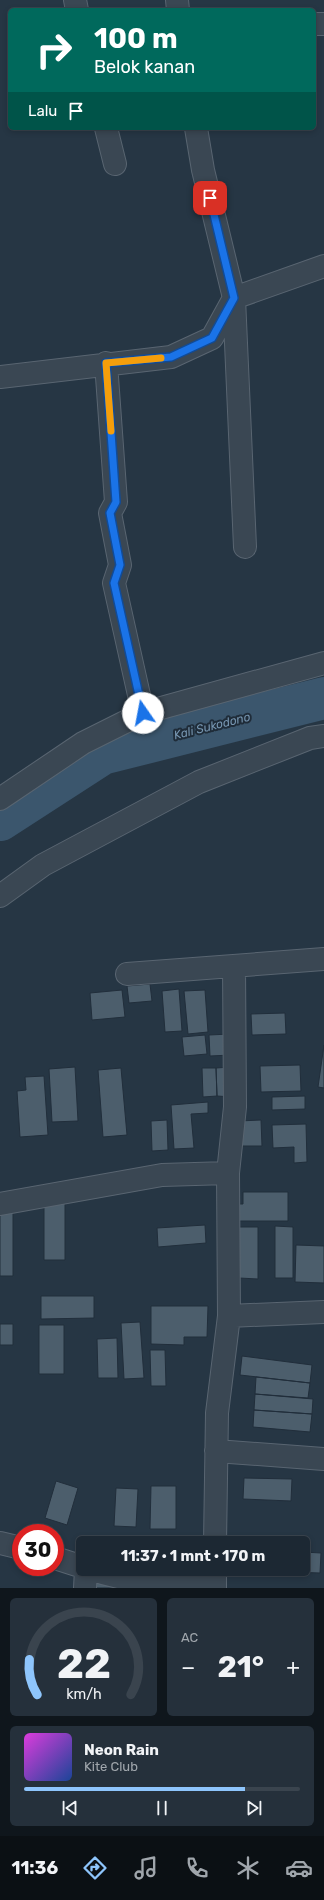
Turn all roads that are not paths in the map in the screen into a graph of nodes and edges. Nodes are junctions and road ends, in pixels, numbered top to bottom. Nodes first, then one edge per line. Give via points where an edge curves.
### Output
1 (106, 130) edge
2 (196, 130) edge
3 (115, 164) dead end
4 (324, 266) edge
5 (234, 298) junction
6 (106, 363) junction
7 (0, 377) edge
8 (245, 547) dead end
9 (324, 663) edge
10 (143, 713) junction
11 (324, 736) edge
12 (0, 799) edge
13 (0, 896) edge
14 (324, 959) edge
15 (234, 966) junction
16 (127, 974) dead end
17 (228, 1173) junction
18 (0, 1204) edge
19 (324, 1312) edge
20 (229, 1316) junction
21 (216, 1451) junction
22 (324, 1459) edge
23 (215, 1536) edge
24 (0, 1543) edge
25 (12, 1546) edge
26 (64, 1561) edge
27 (76, 1565) edge
28 (86, 1576) edge
29 (111, 1576) edge
30 (215, 1576) edge
31 (85, 1588) edge
32 (208, 1588) edge
33 (214, 1588) edge

1 - 3 street
2 - 5 street via 203,170
4 - 5 street
5 - 6 street via 212,338 171,357
5 - 8 street
6 - 7 street
6 - 10 street via 116,502 110,513 120,565 114,583
9 - 10 street
10 - 12 street via 83,743
11 - 13 street via 310,738 199,782 43,865
14 - 15 street
15 - 16 street
15 - 17 street via 235,1107
17 - 18 street via 162,1175
17 - 20 street
19 - 20 street
20 - 21 street via 217,1413
21 - 22 street
21 - 23 street
24 - 25 street
26 - 27 street
28 - 31 street
29 - 32 street via 165,1586
30 - 33 street

